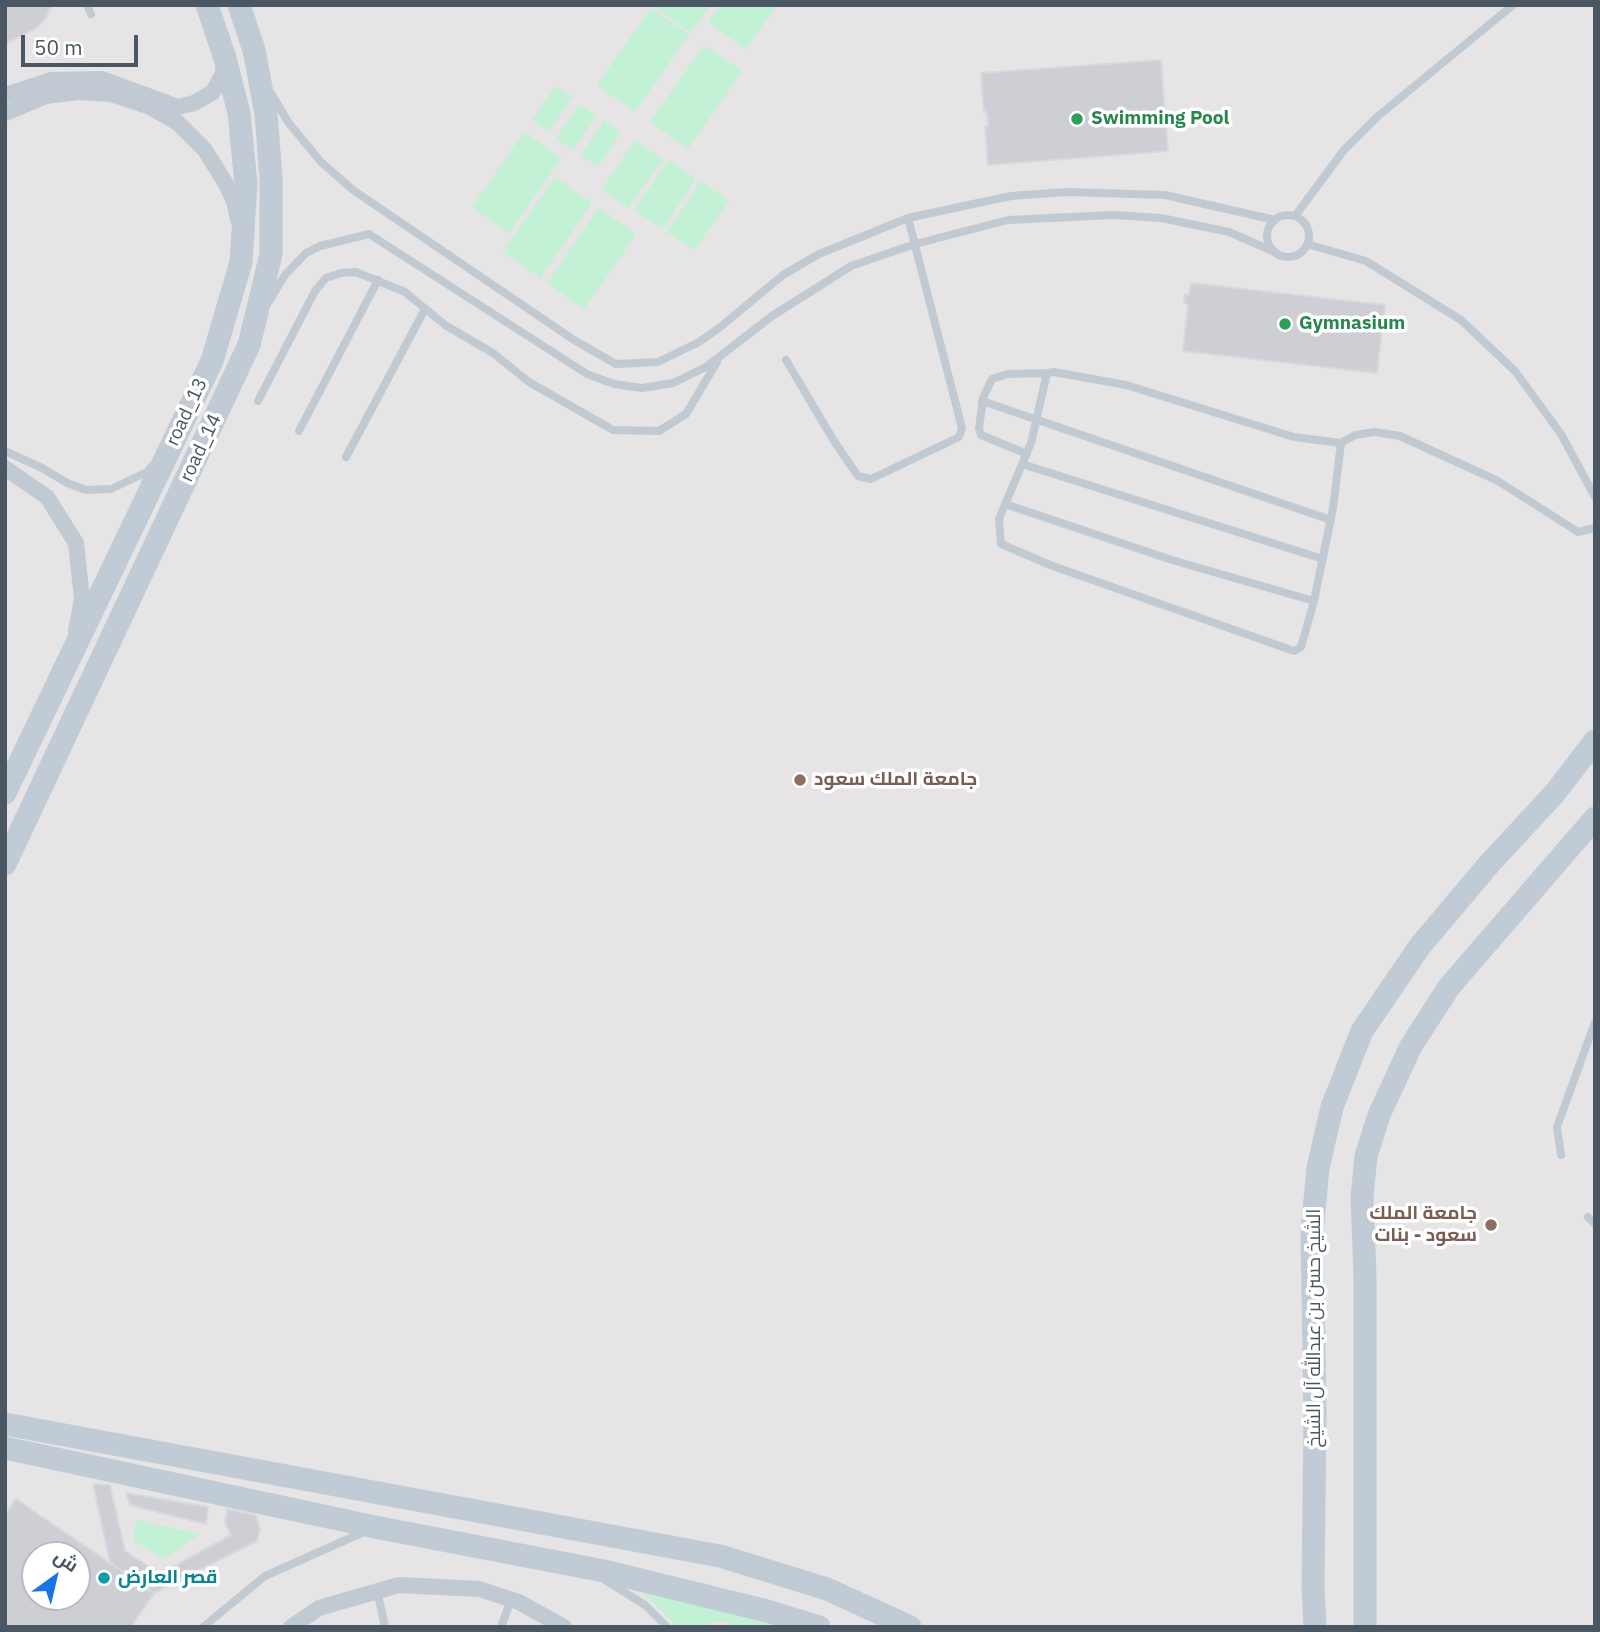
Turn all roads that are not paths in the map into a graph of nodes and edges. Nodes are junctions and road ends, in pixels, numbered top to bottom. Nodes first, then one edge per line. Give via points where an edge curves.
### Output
1 (207, 5) edge
2 (239, 5) edge
3 (1513, 5) edge
4 (254, 50) junction
5 (225, 58) junction
6 (5, 95) edge
7 (5, 113) edge
8 (1295, 216) junction
9 (908, 218) junction
10 (1275, 220) junction
11 (243, 236) junction
12 (915, 244) junction
13 (1307, 244) junction
14 (1275, 251) junction
15 (378, 280) junction
16 (425, 309) junction
17 (252, 334) junction
18 (720, 356) junction
19 (786, 360) dead end
20 (1047, 373) junction
21 (258, 401) dead end
22 (982, 401) junction
23 (1037, 420) junction
24 (181, 427) junction
25 (299, 430) dead end
26 (1341, 443) junction
27 (5, 451) edge
28 (1027, 454) junction
29 (346, 457) dead end
30 (1022, 464) junction
31 (5, 468) edge
32 (1595, 497) edge
33 (1005, 504) junction
34 (1331, 520) junction
35 (1595, 528) edge
36 (1323, 559) junction
37 (1314, 601) junction
38 (71, 655) junction
39 (1595, 741) edge
40 (5, 793) edge
41 (1595, 818) edge
42 (5, 864) edge
43 (1595, 1022) edge
44 (1561, 1155) dead end
45 (1588, 1217) dead end
46 (1595, 1224) edge
47 (5, 1424) edge
48 (5, 1448) edge
49 (375, 1527) junction
50 (584, 1568) junction
51 (377, 1590) junction
52 (510, 1600) junction
53 (203, 1627) edge
54 (291, 1627) edge
55 (385, 1627) edge
56 (500, 1627) edge
57 (564, 1627) edge
58 (667, 1627) edge
59 (819, 1627) edge
60 (910, 1627) edge
61 (1315, 1627) edge
62 (1365, 1627) edge

1 - 5 street, road_13
2 - 4 street, road_14
3 - 8 lane via 1377,117 1344,150
4 - 9 lane via 288,121 345,183 616,364 658,362 676,354 719,328 783,275 819,254
4 - 17 street, road_14 via 269,132 272,216 271,254
5 - 6 street via 213,92 178,107 102,79 51,80
5 - 11 street, road_13 via 239,113 246,184
7 - 11 street via 46,96 78,92 111,94 150,107 178,123 216,165 234,201
8 - 10 lane
8 - 13 lane via 1306,225
9 - 10 lane via 1011,197 1067,192 1165,195
9 - 12 lane
10 - 14 lane via 1268,232
11 - 24 street, road_13 via 241,262 212,361
12 - 14 lane via 1008,220 1114,215 1161,218 1229,232
12 - 18 lane via 851,266 772,316
12 - 19 lane via 962,428 959,437 871,479 858,476
13 - 14 lane via 1293,256
13 - 32 lane via 1366,261 1461,320 1516,371 1561,434
15 - 16 lane via 405,292
15 - 21 lane via 356,272 326,278
15 - 25 lane
16 - 18 lane via 529,382 613,430 660,430 686,414
16 - 29 lane
17 - 18 lane via 285,275 306,253 369,234 587,374 605,381 642,388 673,383
17 - 42 street, road_14
20 - 22 lane via 992,379
20 - 23 lane
20 - 26 lane via 1126,385 1294,437
22 - 23 lane
22 - 28 lane via 981,435
23 - 28 lane
23 - 34 lane
24 - 27 lane via 147,472 111,489 86,490
24 - 38 street, road_13
26 - 34 lane
26 - 35 lane via 1375,432 1401,436 1498,481 1578,532
28 - 30 lane
30 - 33 lane
30 - 36 lane
31 - 38 street via 47,497 76,543 82,599
33 - 37 lane
33 - 37 lane via 999,519 1001,544 1294,651 1301,647
34 - 36 lane
36 - 37 lane
38 - 40 street, road_13
39 - 61 street, الشيخ حسن بن عبدالله آل الشيخ via 1420,946 1362,1031 1332,1107 1318,1168 1312,1232
41 - 62 street via 1449,987 1411,1046 1366,1156 1362,1197
43 - 44 lane via 1557,1127
45 - 46 lane
47 - 60 street via 720,1556 827,1589
48 - 49 street
49 - 50 street
49 - 53 lane via 265,1576
50 - 58 lane via 645,1605
50 - 59 street
51 - 52 street via 399,1585 442,1586 478,1589
51 - 54 street via 319,1608
51 - 55 lane
52 - 56 lane
52 - 57 street

